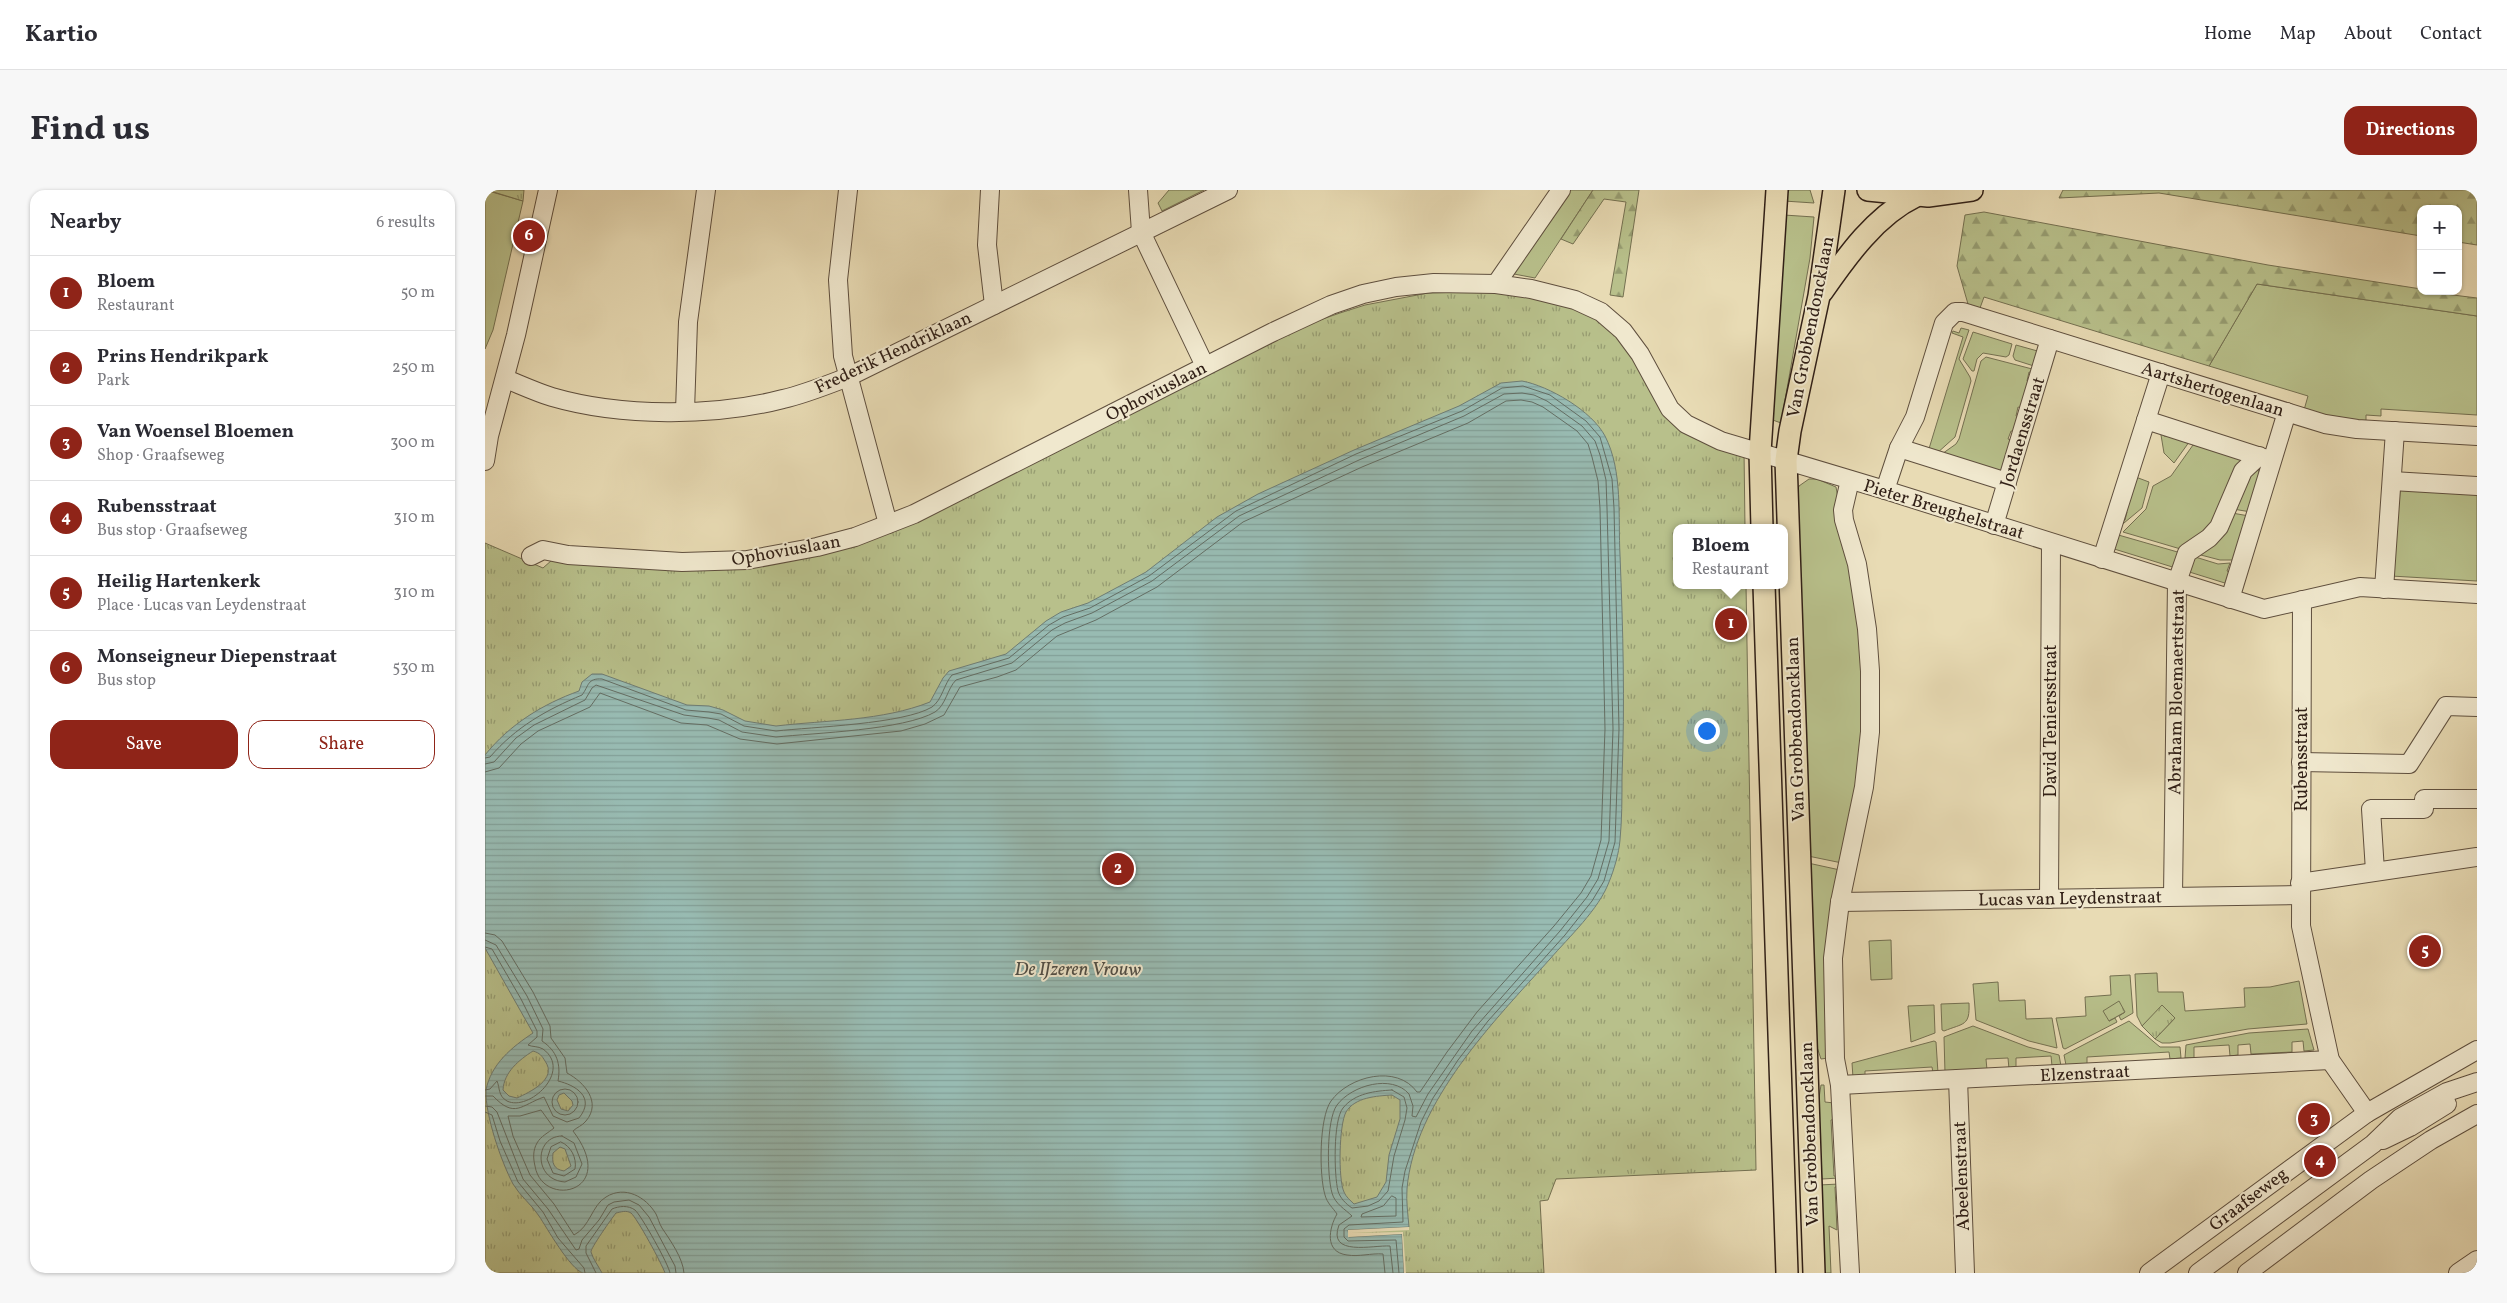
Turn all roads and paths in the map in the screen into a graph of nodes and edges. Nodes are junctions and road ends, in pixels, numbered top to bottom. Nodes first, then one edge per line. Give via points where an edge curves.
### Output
1 (548, 190) edge
2 (706, 190) edge
3 (848, 190) edge
4 (990, 190) edge
5 (1138, 190) edge
6 (1228, 190) edge
7 (1561, 190) edge
8 (1777, 190) edge
9 (1834, 190) edge
10 (1868, 190) edge
11 (1971, 190) edge
12 (1916, 196) junction
13 (1141, 232) junction
14 (1496, 284) junction
15 (1819, 296) junction
16 (994, 304) junction
17 (2051, 339) junction
18 (1205, 366) junction
19 (2161, 373) junction
20 (848, 377) junction
21 (505, 379) junction
22 (685, 411) junction
23 (2287, 412) junction
24 (2146, 420) junction
25 (2395, 431) junction
26 (2477, 436) edge
27 (487, 439) edge
28 (1899, 448) junction
29 (1760, 452) junction
30 (2266, 458) junction
31 (1786, 460) junction
32 (485, 461) edge
33 (1850, 480) junction
34 (2392, 481) junction
35 (2007, 482) junction
36 (2477, 486) edge
37 (1885, 490) junction
38 (889, 524) junction
39 (1762, 524) edge
40 (1994, 525) junction
41 (2051, 543) junction
42 (531, 556) dead end
43 (2102, 558) junction
44 (2177, 582) junction
45 (1764, 589) edge
46 (2384, 589) junction
47 (2477, 594) edge
48 (2230, 599) junction
49 (2301, 600) junction
50 (2477, 707) edge
51 (2301, 762) junction
52 (2477, 799) edge
53 (2477, 857) edge
54 (2375, 871) junction
55 (2300, 888) junction
56 (2173, 896) junction
57 (2049, 899) junction
58 (1841, 902) junction
59 (2477, 1050) edge
60 (2330, 1060) junction
61 (1958, 1079) junction
62 (2474, 1083) edge
63 (1840, 1085) junction
64 (2367, 1113) junction
65 (2477, 1114) edge
66 (2477, 1260) edge
67 (2268, 1267) edge
68 (1787, 1273) edge
69 (1814, 1273) edge
70 (1850, 1273) edge
71 (1965, 1273) edge
72 (2149, 1273) edge
73 (2198, 1273) edge
74 (2247, 1273) edge
75 (2457, 1273) edge

1 - 21 street
2 - 22 street via 688,322
3 - 20 street via 838,280 840,330
4 - 16 street via 987,245
5 - 13 street
6 - 13 street, Frederik Hendriklaan
7 - 14 street
8 - 29 main road, Van Grobbendoncklaan
9 - 15 main road, Van Grobbendoncklaan
10 - 12 main road
11 - 12 main road
12 - 15 main road via 1886,213
13 - 16 street, Frederik Hendriklaan
13 - 18 street
14 - 18 street, Ophoviuslaan via 1434,283 1363,294 1298,320
14 - 29 street, Ophoviuslaan via 1575,300 1601,312 1623,331 1640,354 1670,409 1686,424 1704,435
15 - 31 main road, Van Grobbendoncklaan
16 - 20 street, Frederik Hendriklaan
17 - 19 street, Aartshertogenlaan
17 - 28 street, Aartshertogenlaan via 1955,312 1944,323 1915,417
17 - 35 street, Jordaensstraat
18 - 38 street, Ophoviuslaan
19 - 23 street, Aartshertogenlaan
19 - 24 street
20 - 22 street, Frederik Hendriklaan via 783,400
20 - 38 street
21 - 22 street, Frederik Hendriklaan via 552,397 589,404 622,409
21 - 27 street
23 - 25 street, Aartshertogenlaan via 2325,424
23 - 30 street
24 - 30 street
24 - 43 street
25 - 26 street, Aartshertogenlaan
25 - 34 street
27 - 32 street
28 - 35 street
28 - 37 street
29 - 31 street, Pieter Breughelstraat
29 - 39 main road, Van Grobbendoncklaan
30 - 44 street, Abraham Bloemaertstraat via 2243,471 2219,527 2187,553
30 - 48 street
31 - 33 street, Pieter Breughelstraat
31 - 69 main road, Van Grobbendoncklaan
33 - 37 street, Pieter Breughelstraat
33 - 58 street, Van Grobbendoncklaan via 1843,510 1857,564 1867,630 1869,732 1858,820
34 - 36 street
34 - 46 street
35 - 40 street, Jordaensstraat
37 - 40 street, Pieter Breughelstraat
38 - 42 street, Ophoviuslaan via 855,537 747,560 682,562 568,555 543,550
40 - 41 street, Pieter Breughelstraat
41 - 43 street, Pieter Breughelstraat
41 - 57 street, David Teniersstraat
43 - 44 street, Pieter Breughelstraat
44 - 48 street, Pieter Breughelstraat
44 - 56 street, Abraham Bloemaertstraat
45 - 68 main road, Van Grobbendoncklaan
46 - 47 street, Pieter Breughelstraat
46 - 49 street, Pieter Breughelstraat via 2360,587
48 - 49 street, Pieter Breughelstraat via 2264,609
49 - 51 street, Rubensstraat
50 - 51 street via 2446,706 2409,764
51 - 55 street, Rubensstraat
52 - 54 street via 2424,798 2424,809 2371,809
53 - 54 street, Lucas van Leydenstraat
54 - 55 street, Lucas van Leydenstraat
55 - 56 street, Lucas van Leydenstraat
55 - 60 street, Rubensstraat via 2301,926
56 - 57 street, Lucas van Leydenstraat
57 - 58 street, Lucas van Leydenstraat
58 - 63 street, Van Grobbendoncklaan via 1833,958 1835,1059
59 - 64 street, Graafseweg
60 - 61 street, Elzenstraat
60 - 64 street, Rubensstraat
61 - 63 street, Elzenstraat
61 - 71 street, Abeelenstraat
62 - 73 street, Graafseweg via 2420,1121 2373,1144
63 - 70 street, Van Grobbendoncklaan
64 - 72 street, Graafseweg
65 - 67 street via 2371,1180
66 - 75 street
67 - 74 street

